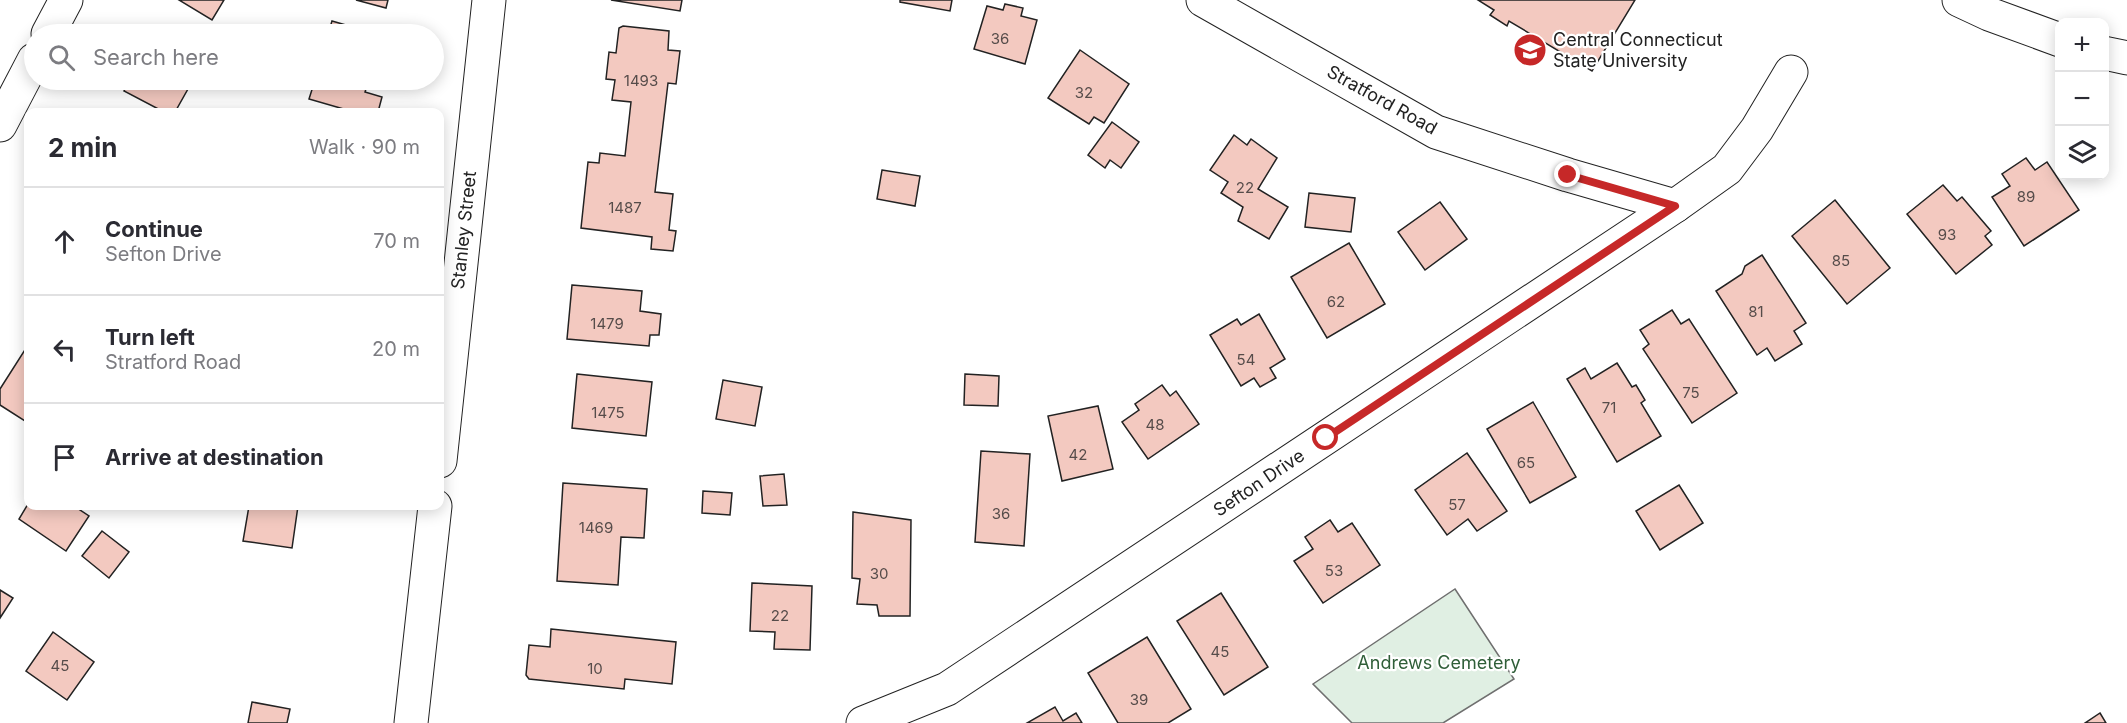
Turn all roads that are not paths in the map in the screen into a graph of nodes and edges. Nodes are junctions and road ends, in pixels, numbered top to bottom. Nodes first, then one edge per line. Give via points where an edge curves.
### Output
1 (66, 0) edge
2 (489, 0) edge
3 (1203, 0) edge
4 (1959, 0) edge
5 (53, 24) edge
6 (2055, 38) edge
7 (2109, 54) edge
8 (2127, 58) edge
9 (1791, 72) dead end
10 (24, 79) edge
11 (0, 125) edge
12 (1675, 206) junction
13 (444, 423) edge
14 (435, 510) edge
15 (411, 723) edge
16 (863, 723) edge

1 - 5 street
2 - 13 street, Stanley Street
3 - 12 street, Stratford Road via 1436,132
4 - 6 street
7 - 8 street
9 - 12 street, Sefton Drive via 1757,129 1727,169
10 - 11 street
12 - 16 street, Sefton Drive via 947,689
14 - 15 street

